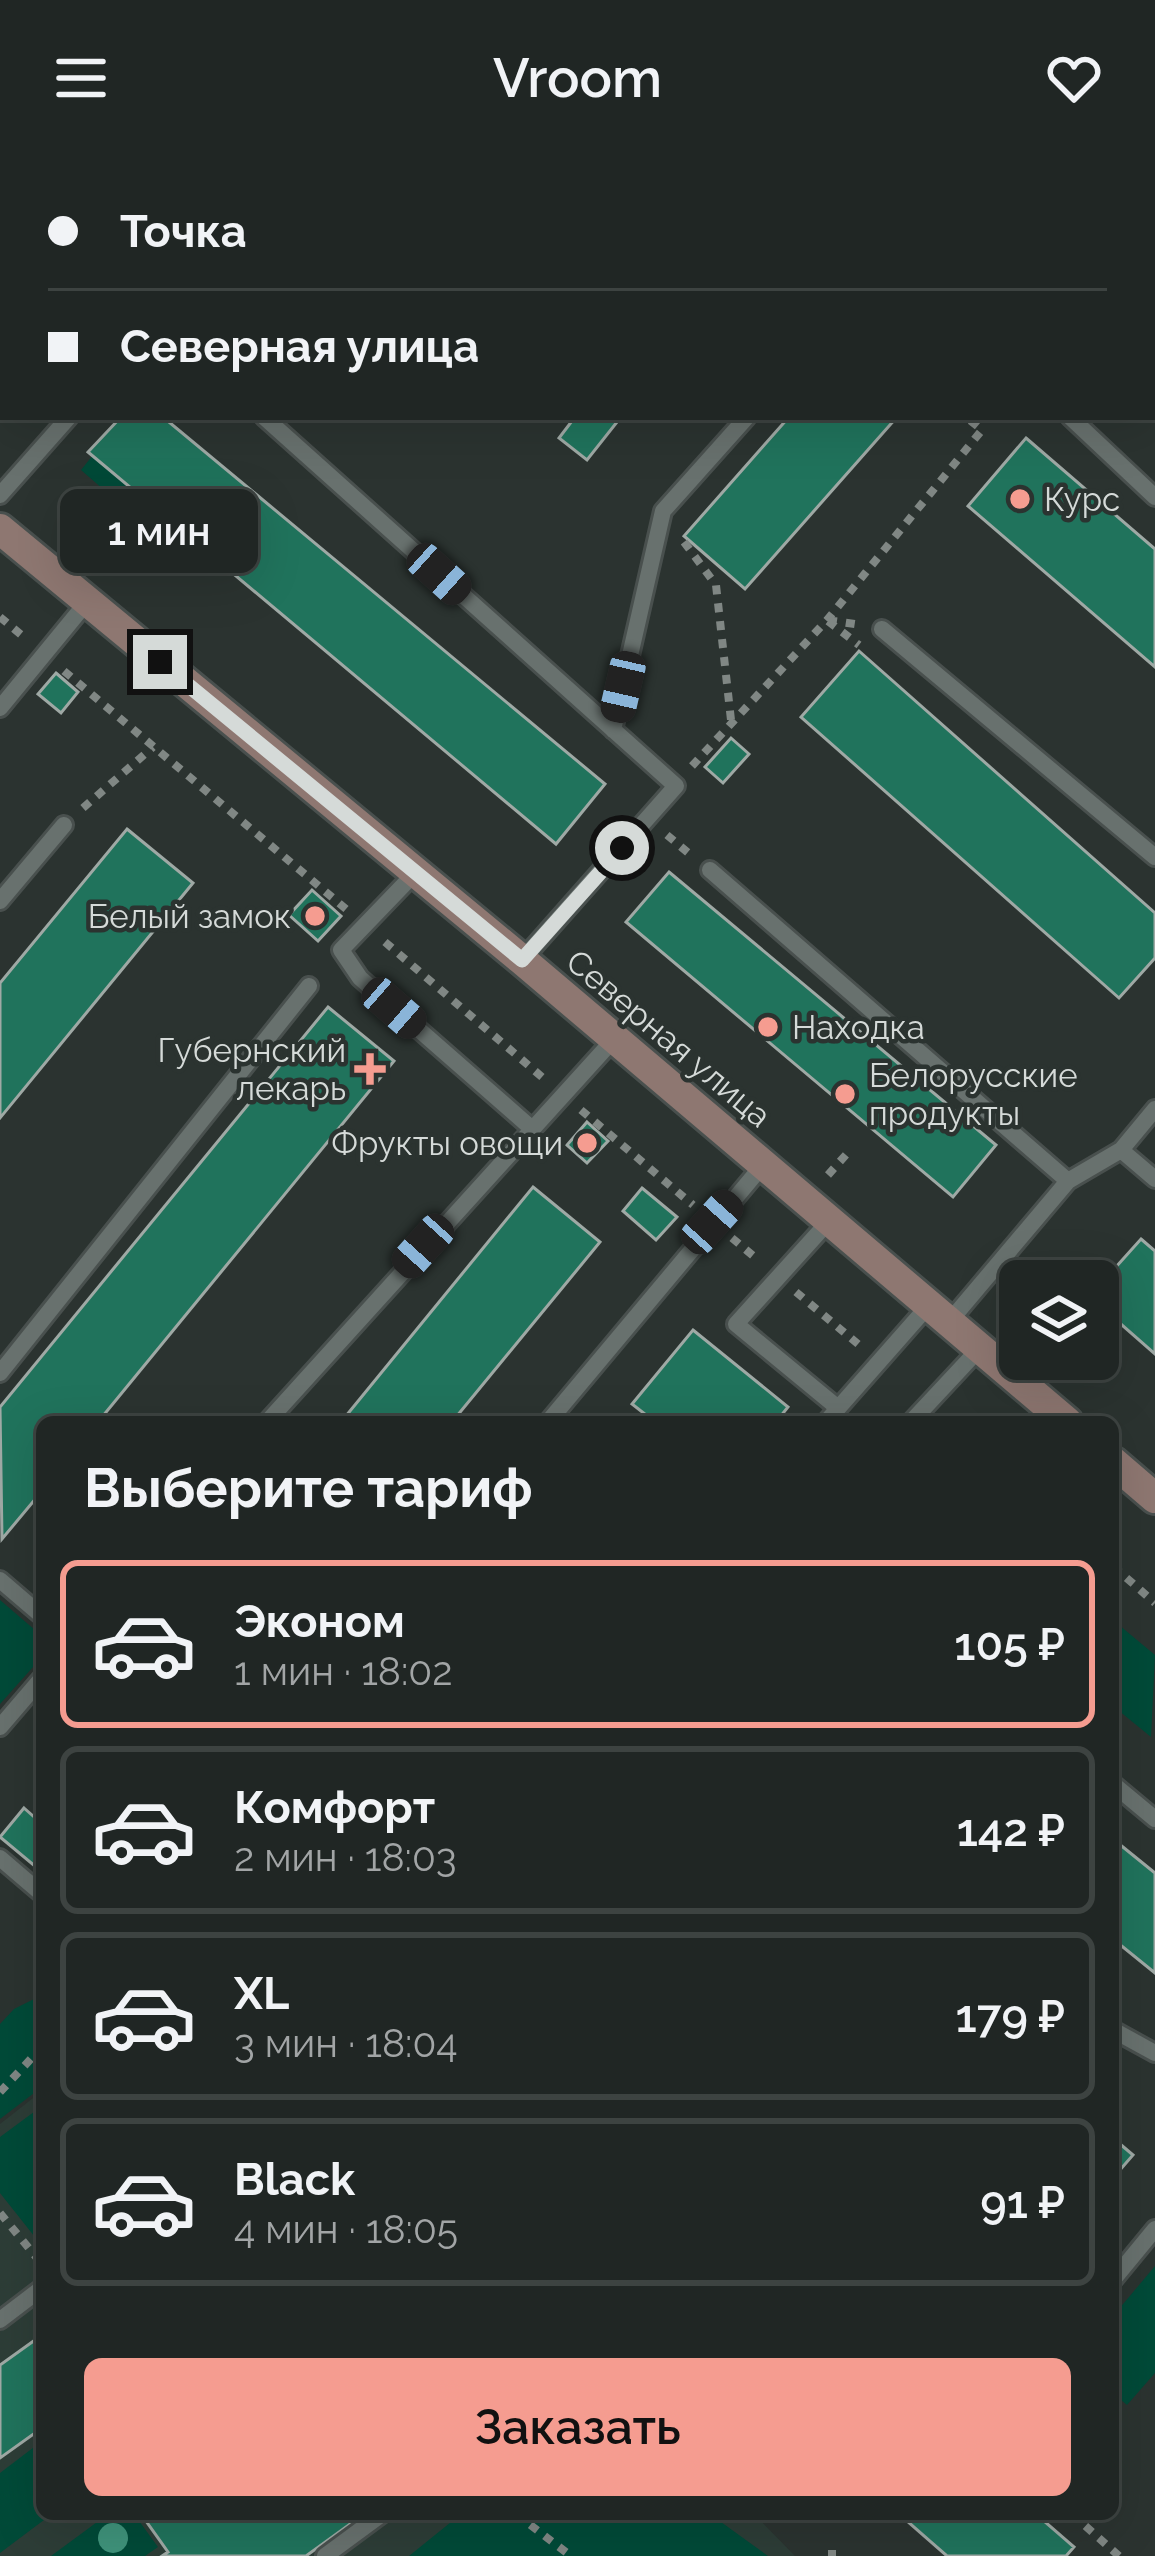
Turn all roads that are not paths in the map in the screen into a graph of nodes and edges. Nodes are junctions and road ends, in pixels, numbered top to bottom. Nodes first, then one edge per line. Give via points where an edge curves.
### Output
1 (66, 420) edge
2 (267, 420) edge
3 (1073, 420) edge
4 (735, 421) edge
5 (0, 495) edge
6 (1155, 497) edge
7 (0, 529) edge
8 (87, 602) junction
9 (882, 628) dead end
10 (0, 708) edge
11 (613, 730) junction
12 (64, 825) road end
13 (1155, 856) edge
14 (710, 870) road end
15 (416, 872) junction
16 (0, 901) edge
17 (522, 960) junction
18 (309, 986) dead end
19 (615, 1038) junction
20 (1155, 1109) edge
21 (530, 1127) junction
22 (1121, 1150) junction
23 (763, 1165) junction
24 (1155, 1179) edge
25 (1067, 1181) junction
26 (830, 1220) junction
27 (939, 1313) junction
28 (980, 1348) junction
29 (0, 1373) edge
30 (832, 1415) edge
31 (273, 1416) edge
32 (553, 1416) edge
33 (917, 1416) edge
34 (1060, 1416) edge
35 (1119, 1467) edge
36 (1155, 1498) edge
37 (0, 1580) edge
38 (36, 1611) edge
39 (36, 1685) edge
40 (0, 1727) edge
41 (1119, 1789) edge
42 (1155, 1819) edge
43 (0, 1858) edge
44 (36, 1889) edge
45 (1119, 2033) edge
46 (1155, 2053) edge
47 (1155, 2229) edge
48 (1119, 2273) edge
49 (36, 2293) edge
50 (0, 2320) edge
51 (374, 2520) edge
52 (325, 2556) edge

1 - 5 lane
2 - 11 lane
3 - 6 lane
4 - 11 lane via 663,512
7 - 8 main road, Северная улица
8 - 10 lane
8 - 15 main road, Северная улица
9 - 13 lane
11 - 17 lane via 676,786
12 - 16 lane
14 - 25 lane
15 - 17 main road, Северная улица
15 - 21 lane via 341,950 360,978
17 - 19 main road, Северная улица
18 - 29 lane
19 - 21 lane
19 - 23 main road, Северная улица
20 - 22 lane
21 - 31 lane
22 - 24 lane
22 - 25 lane
23 - 26 main road, Северная улица
23 - 32 lane
25 - 27 lane
26 - 27 main road, Северная улица
26 - 30 lane via 736,1324
27 - 28 main road, Северная улица
27 - 30 lane via 878,1361
28 - 33 lane
28 - 34 main road, Северная улица
35 - 36 main road
37 - 38 lane
39 - 40 lane
41 - 42 lane
43 - 44 lane
45 - 46 lane
47 - 48 lane
49 - 50 lane
51 - 52 lane

